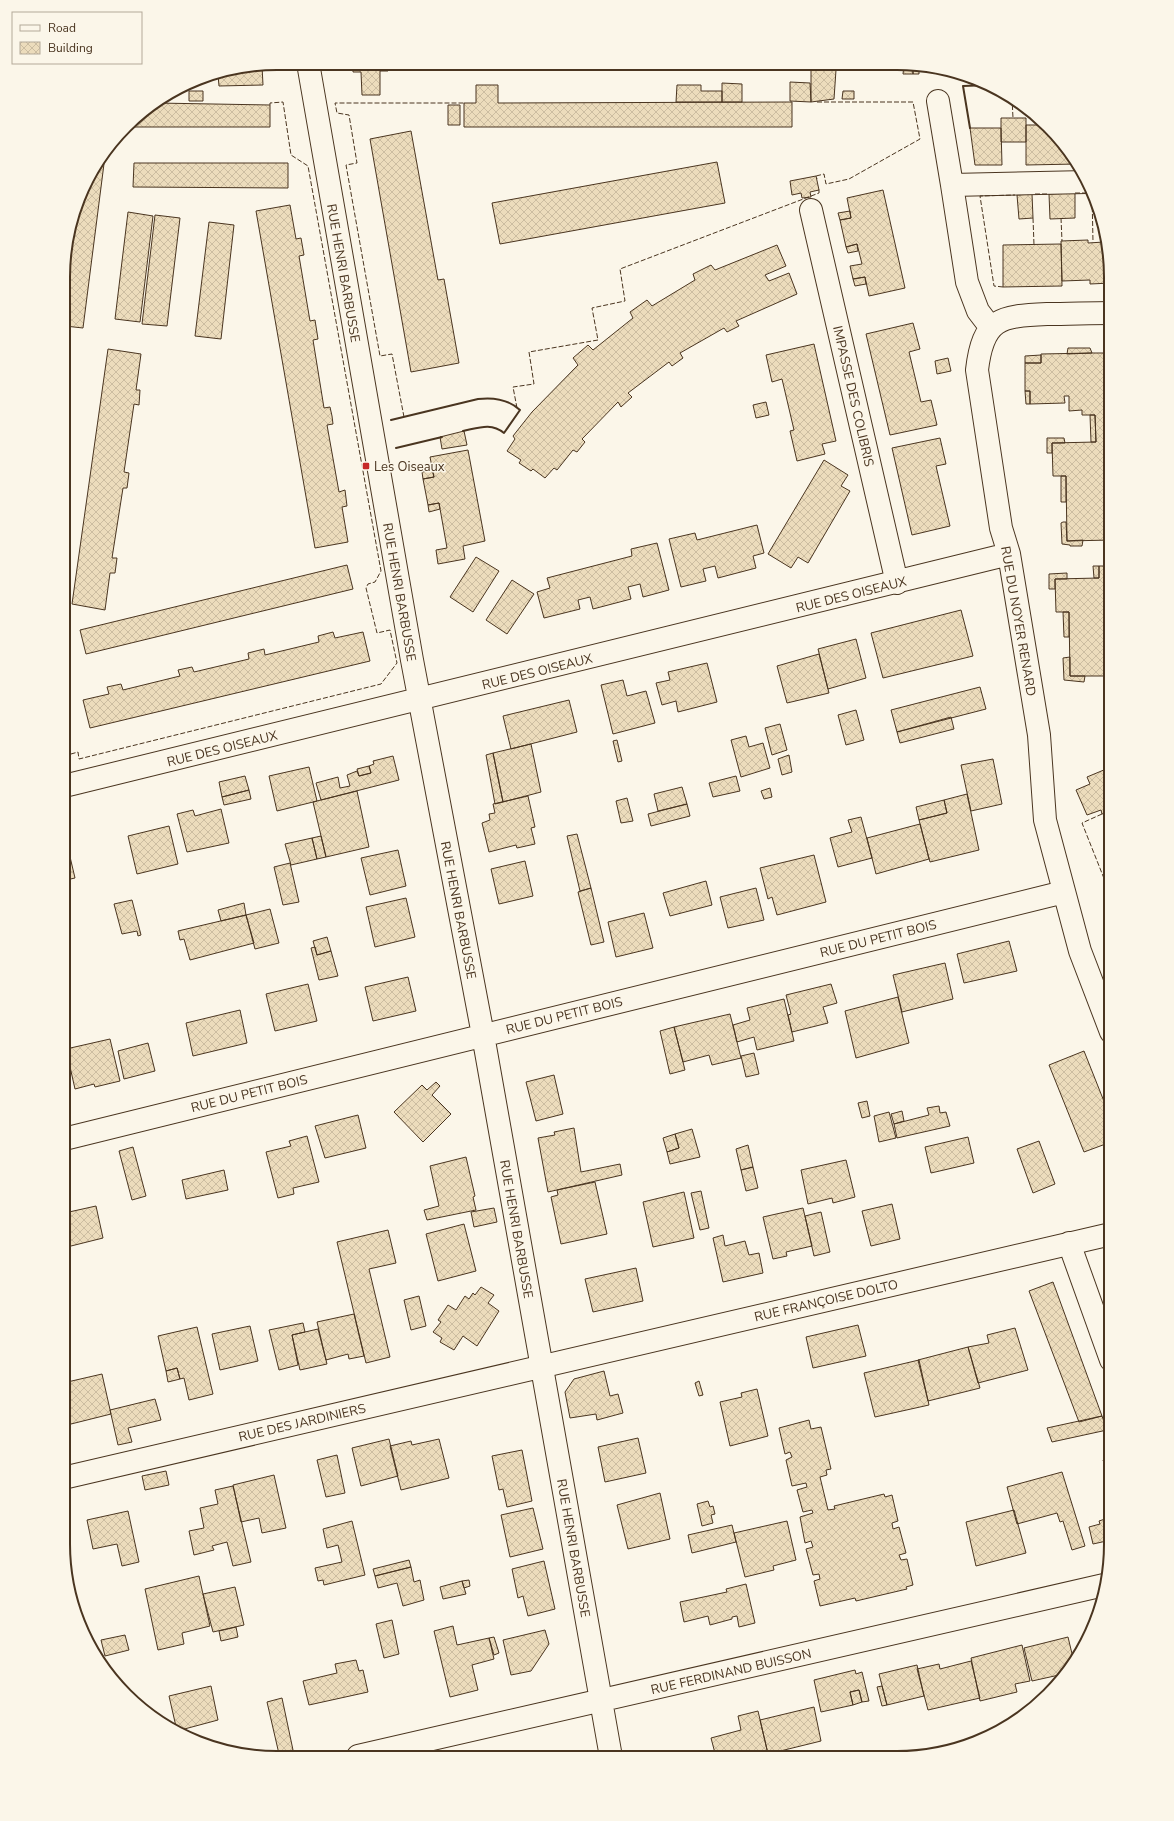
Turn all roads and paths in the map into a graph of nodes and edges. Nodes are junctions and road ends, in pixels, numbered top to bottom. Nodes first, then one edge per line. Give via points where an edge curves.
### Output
1 (309, 70) edge
2 (938, 100) dead end
3 (1081, 182) edge
4 (952, 185) junction
5 (811, 210) dead end
6 (1104, 313) edge
7 (991, 328) junction
8 (1009, 554) junction
9 (896, 583) junction
10 (420, 700) junction
11 (70, 785) edge
12 (1064, 892) junction
13 (1104, 1014) edge
14 (483, 1035) junction
15 (70, 1138) edge
16 (1104, 1236) edge
17 (1069, 1243) junction
18 (1104, 1340) edge
19 (542, 1366) junction
20 (70, 1476) edge
21 (1100, 1586) edge
22 (602, 1700) junction
23 (380, 1751) edge
24 (610, 1751) edge

1 - 10 street, RUE HENRI BARBUSSE
2 - 4 street
3 - 4 street
4 - 7 street via 967,282 978,311
5 - 9 street, IMPASSE DES COLIBRIS
6 - 7 street, RUE DU NOYER RENARD via 1013,316
7 - 8 street, RUE DU NOYER RENARD via 979,351 977,370 1001,528
8 - 9 street, RUE DES OISEAUX
8 - 12 street, RUE DU NOYER RENARD via 1039,735 1045,820
9 - 10 street, RUE DES OISEAUX
10 - 11 street, RUE DES OISEAUX
10 - 14 street, RUE HENRI BARBUSSE
12 - 13 street, RUE DU NOYER RENARD via 1080,951
12 - 14 street, RUE DU PETIT BOIS
14 - 15 street, RUE DU PETIT BOIS
14 - 19 street, RUE HENRI BARBUSSE
16 - 17 street, RUE FRANÇOISE DOLTO
17 - 18 street
17 - 19 street, RUE FRANÇOISE DOLTO
19 - 20 street, RUE DES JARDINIERS
19 - 22 street, RUE HENRI BARBUSSE
21 - 22 street, RUE FERDINAND BUISSON
22 - 23 street, RUE FERDINAND BUISSON
22 - 24 street, RUE HENRI BARBUSSE

